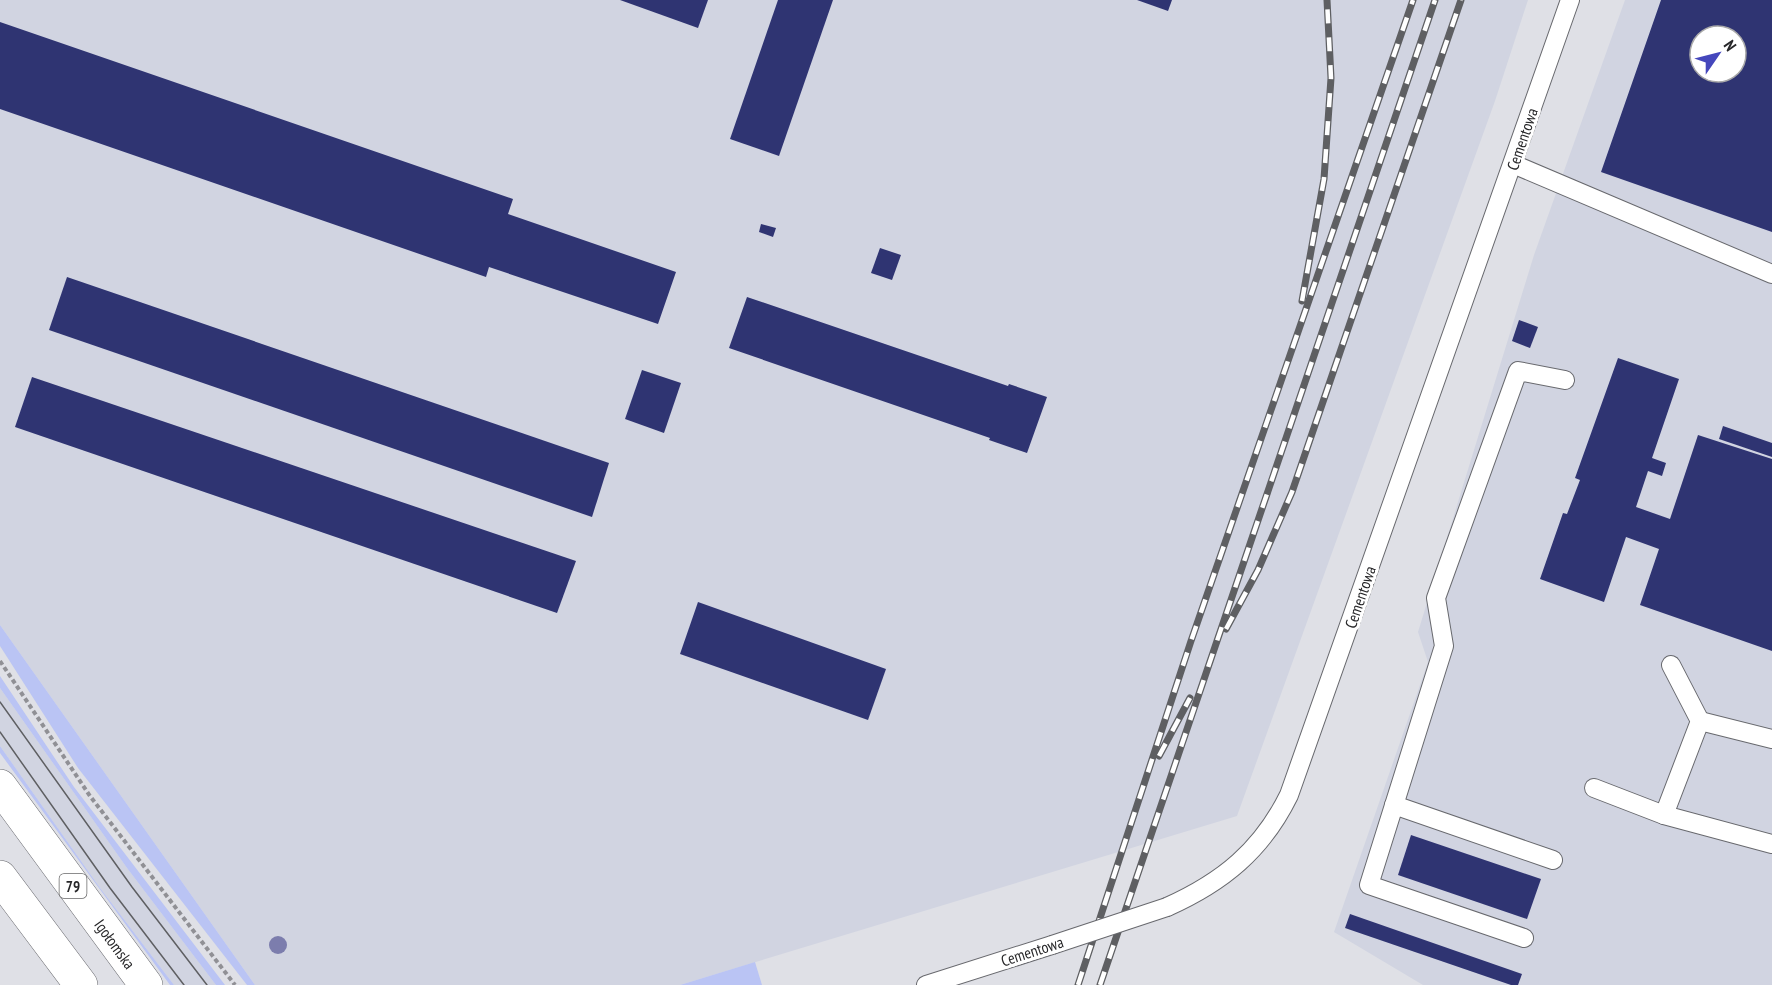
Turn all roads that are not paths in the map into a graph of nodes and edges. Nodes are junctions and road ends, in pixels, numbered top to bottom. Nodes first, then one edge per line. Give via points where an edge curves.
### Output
1 (1570, 0) edge
2 (1513, 164) junction
3 (1772, 274) edge
4 (1565, 380) dead end
5 (1671, 665) dead end
6 (1700, 721) junction
7 (1772, 739) edge
8 (0, 786) edge
9 (1594, 789) dead end
10 (1394, 805) junction
11 (1664, 815) junction
12 (1772, 844) edge
13 (1553, 860) dead end
14 (0, 878) edge
15 (1524, 938) dead end
16 (81, 985) edge
17 (146, 985) edge
18 (927, 985) edge

1 - 2 lane, Cementowa
2 - 3 lane
2 - 18 lane, Cementowa, bridge via 1299,772 1285,803 1260,839 1232,870 1167,907
4 - 10 lane via 1518,371 1436,598 1444,646
5 - 6 lane
6 - 7 lane
6 - 11 lane
8 - 17 main road, Igołomska / 79
9 - 11 lane
10 - 13 lane
10 - 15 lane via 1369,885
11 - 12 lane
14 - 16 main road

